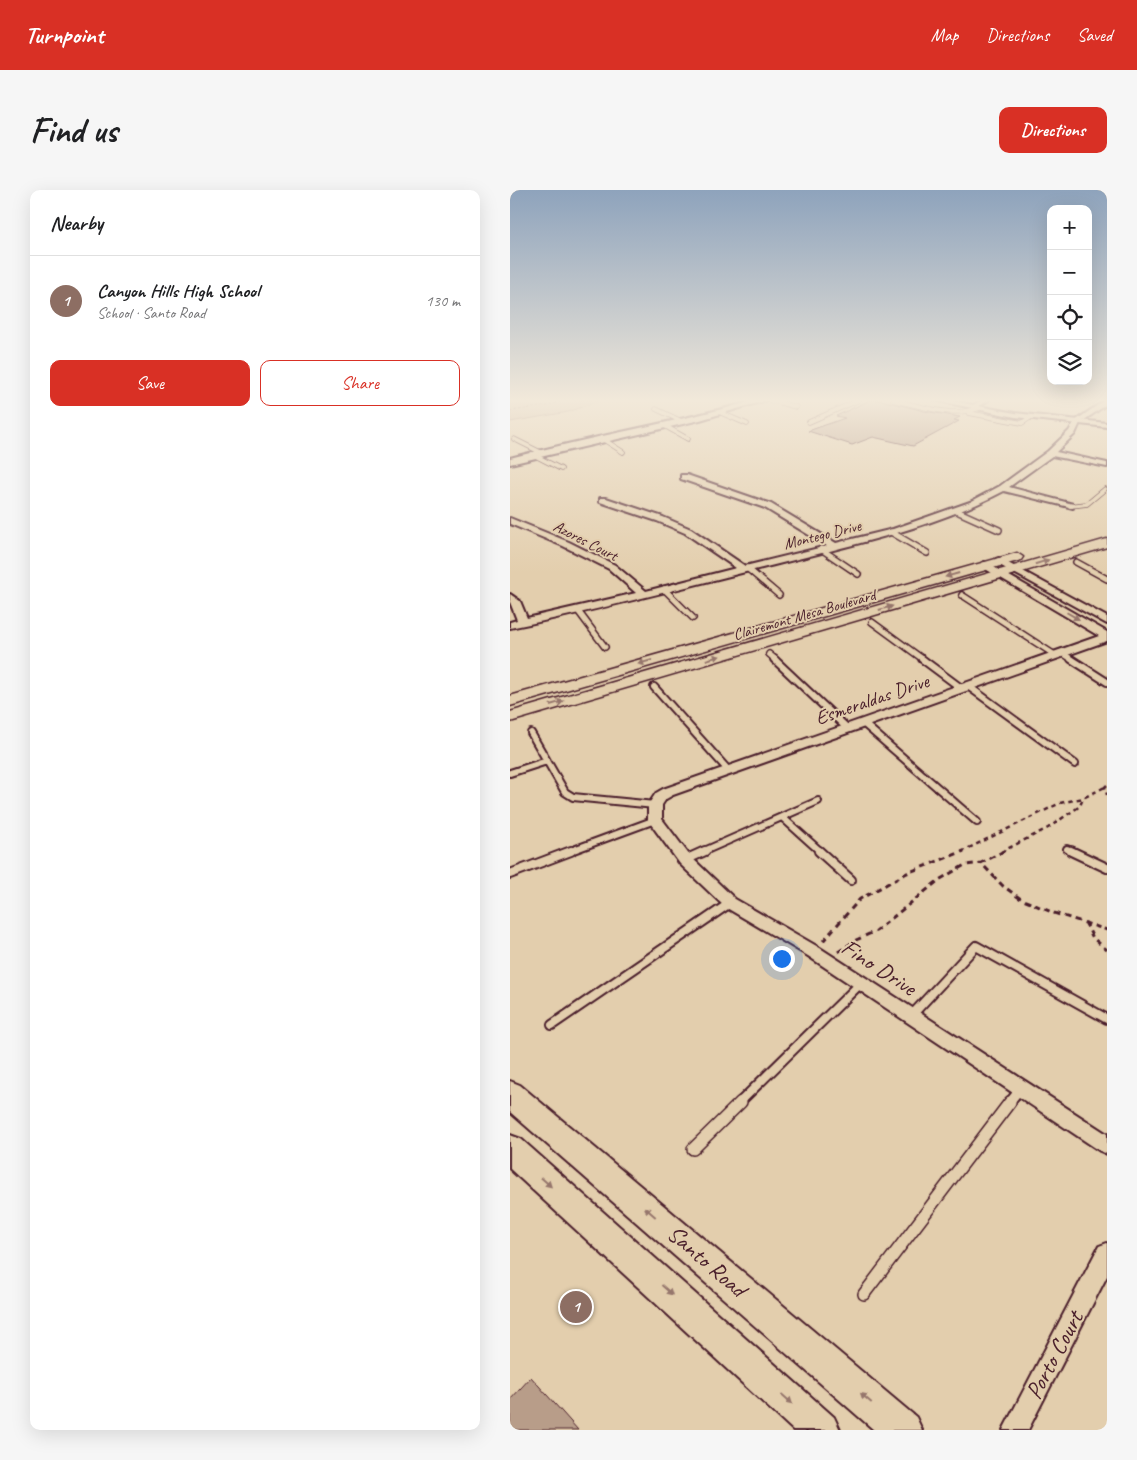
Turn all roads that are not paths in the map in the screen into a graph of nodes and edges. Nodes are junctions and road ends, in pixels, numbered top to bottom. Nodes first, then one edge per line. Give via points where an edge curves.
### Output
1 (544, 458) edge
2 (1046, 458) edge
3 (1071, 458) edge
4 (1107, 465) edge
5 (561, 468) dead end
6 (684, 477) dead end
7 (1003, 488) junction
8 (1105, 489) dead end
9 (603, 500) dead end
10 (1070, 506) joint
11 (955, 510) junction
12 (510, 521) edge
13 (999, 530) dead end
14 (1107, 530) edge
15 (891, 532) junction
16 (1107, 543) edge
17 (834, 546) junction
18 (821, 549) junction
19 (927, 553) dead end
20 (1076, 562) dead end
21 (1000, 568) junction
22 (745, 569) junction
23 (1015, 570) junction
24 (858, 574) dead end
25 (1107, 580) edge
26 (664, 589) junction
27 (643, 594) junction
28 (779, 594) dead end
29 (962, 595) dead end
30 (510, 597) edge
31 (578, 611) junction
32 (693, 618) dead end
33 (1107, 621) edge
34 (872, 622) dead end
35 (523, 623) junction
36 (510, 625) edge
37 (1107, 636) edge
38 (605, 647) dead end
39 (769, 654) dead end
40 (1058, 654) junction
41 (1107, 682) edge
42 (654, 687) dead end
43 (964, 687) junction
44 (510, 701) edge
45 (510, 717) edge
46 (863, 723) junction
47 (847, 728) junction
48 (531, 733) dead end
49 (547, 761) junction
50 (1076, 764) dead end
51 (728, 770) junction
52 (510, 773) edge
53 (818, 801) dead end
54 (655, 812) junction
55 (782, 817) junction
56 (977, 822) dead end
57 (1067, 849) dead end
58 (685, 860) junction
59 (1107, 868) edge
60 (510, 874) edge
61 (851, 880) dead end
62 (730, 903) junction
63 (861, 983) junction
64 (911, 1016) junction
65 (1107, 1019) edge
66 (552, 1025) dead end
67 (1021, 1088) junction
68 (510, 1094) edge
69 (1107, 1145) edge
70 (510, 1149) edge
71 (692, 1149) dead end
72 (1107, 1254) edge
73 (864, 1294) dead end
74 (821, 1430) edge
75 (903, 1430) edge
76 (1015, 1430) edge

1 - 5 lane
2 - 7 street, Montego Drive
3 - 4 street
6 - 17 street via 768,506
7 - 10 street
7 - 11 street, Montego Drive
8 - 10 lane via 1086,504
9 - 22 street via 688,531
11 - 13 lane
11 - 15 street, Montego Drive
12 - 27 street, Azores Court via 612,567
14 - 21 main road, Clairemont Mesa Boulevard
15 - 17 street, Montego Drive
15 - 19 lane
23 -> 16 main road, Clairemont Mesa Boulevard
17 - 18 street, Montego Drive
18 - 22 street, Montego Drive
18 - 24 lane
20 - 25 lane
21 - 23 main road, Clairemont Mesa Boulevard
21 -> 37 street
21 -> 44 main road, Clairemont Mesa Boulevard via 985,566
45 -> 21 main road, Clairemont Mesa Boulevard
22 - 26 street, Montego Drive
22 - 28 lane
23 - 33 street
26 - 27 street, Montego Drive
26 - 32 lane
27 - 31 street, Montego Drive
29 - 40 lane
30 - 35 street via 515,601
31 - 35 street, Montego Drive
31 - 38 lane
34 - 43 lane
35 - 36 street, Montego Drive
37 - 40 street, Esmeraldas Drive
39 - 47 lane
40 - 41 lane
40 - 43 street, Esmeraldas Drive
42 - 51 lane
43 - 46 street, Esmeraldas Drive
43 - 50 lane
46 - 47 street, Esmeraldas Drive
46 - 56 lane
47 - 51 street, Esmeraldas Drive
48 - 49 lane
49 - 52 lane
49 - 54 lane via 565,792 574,797
51 - 54 street, Esmeraldas Drive via 661,796
53 - 55 lane
54 - 58 street, Fino Drive
54 - 60 lane
55 - 58 lane
55 - 61 lane
57 - 59 lane
58 - 62 street, Fino Drive
62 - 63 street, Fino Drive
62 - 66 lane
63 - 64 street, Fino Drive
63 - 71 lane
64 - 65 lane via 976,946
64 - 67 street, Fino Drive
67 - 69 street, Fino Drive
67 - 73 lane
75 -> 68 main road, Santo Road
70 -> 74 main road
72 - 76 street, Porto Court

